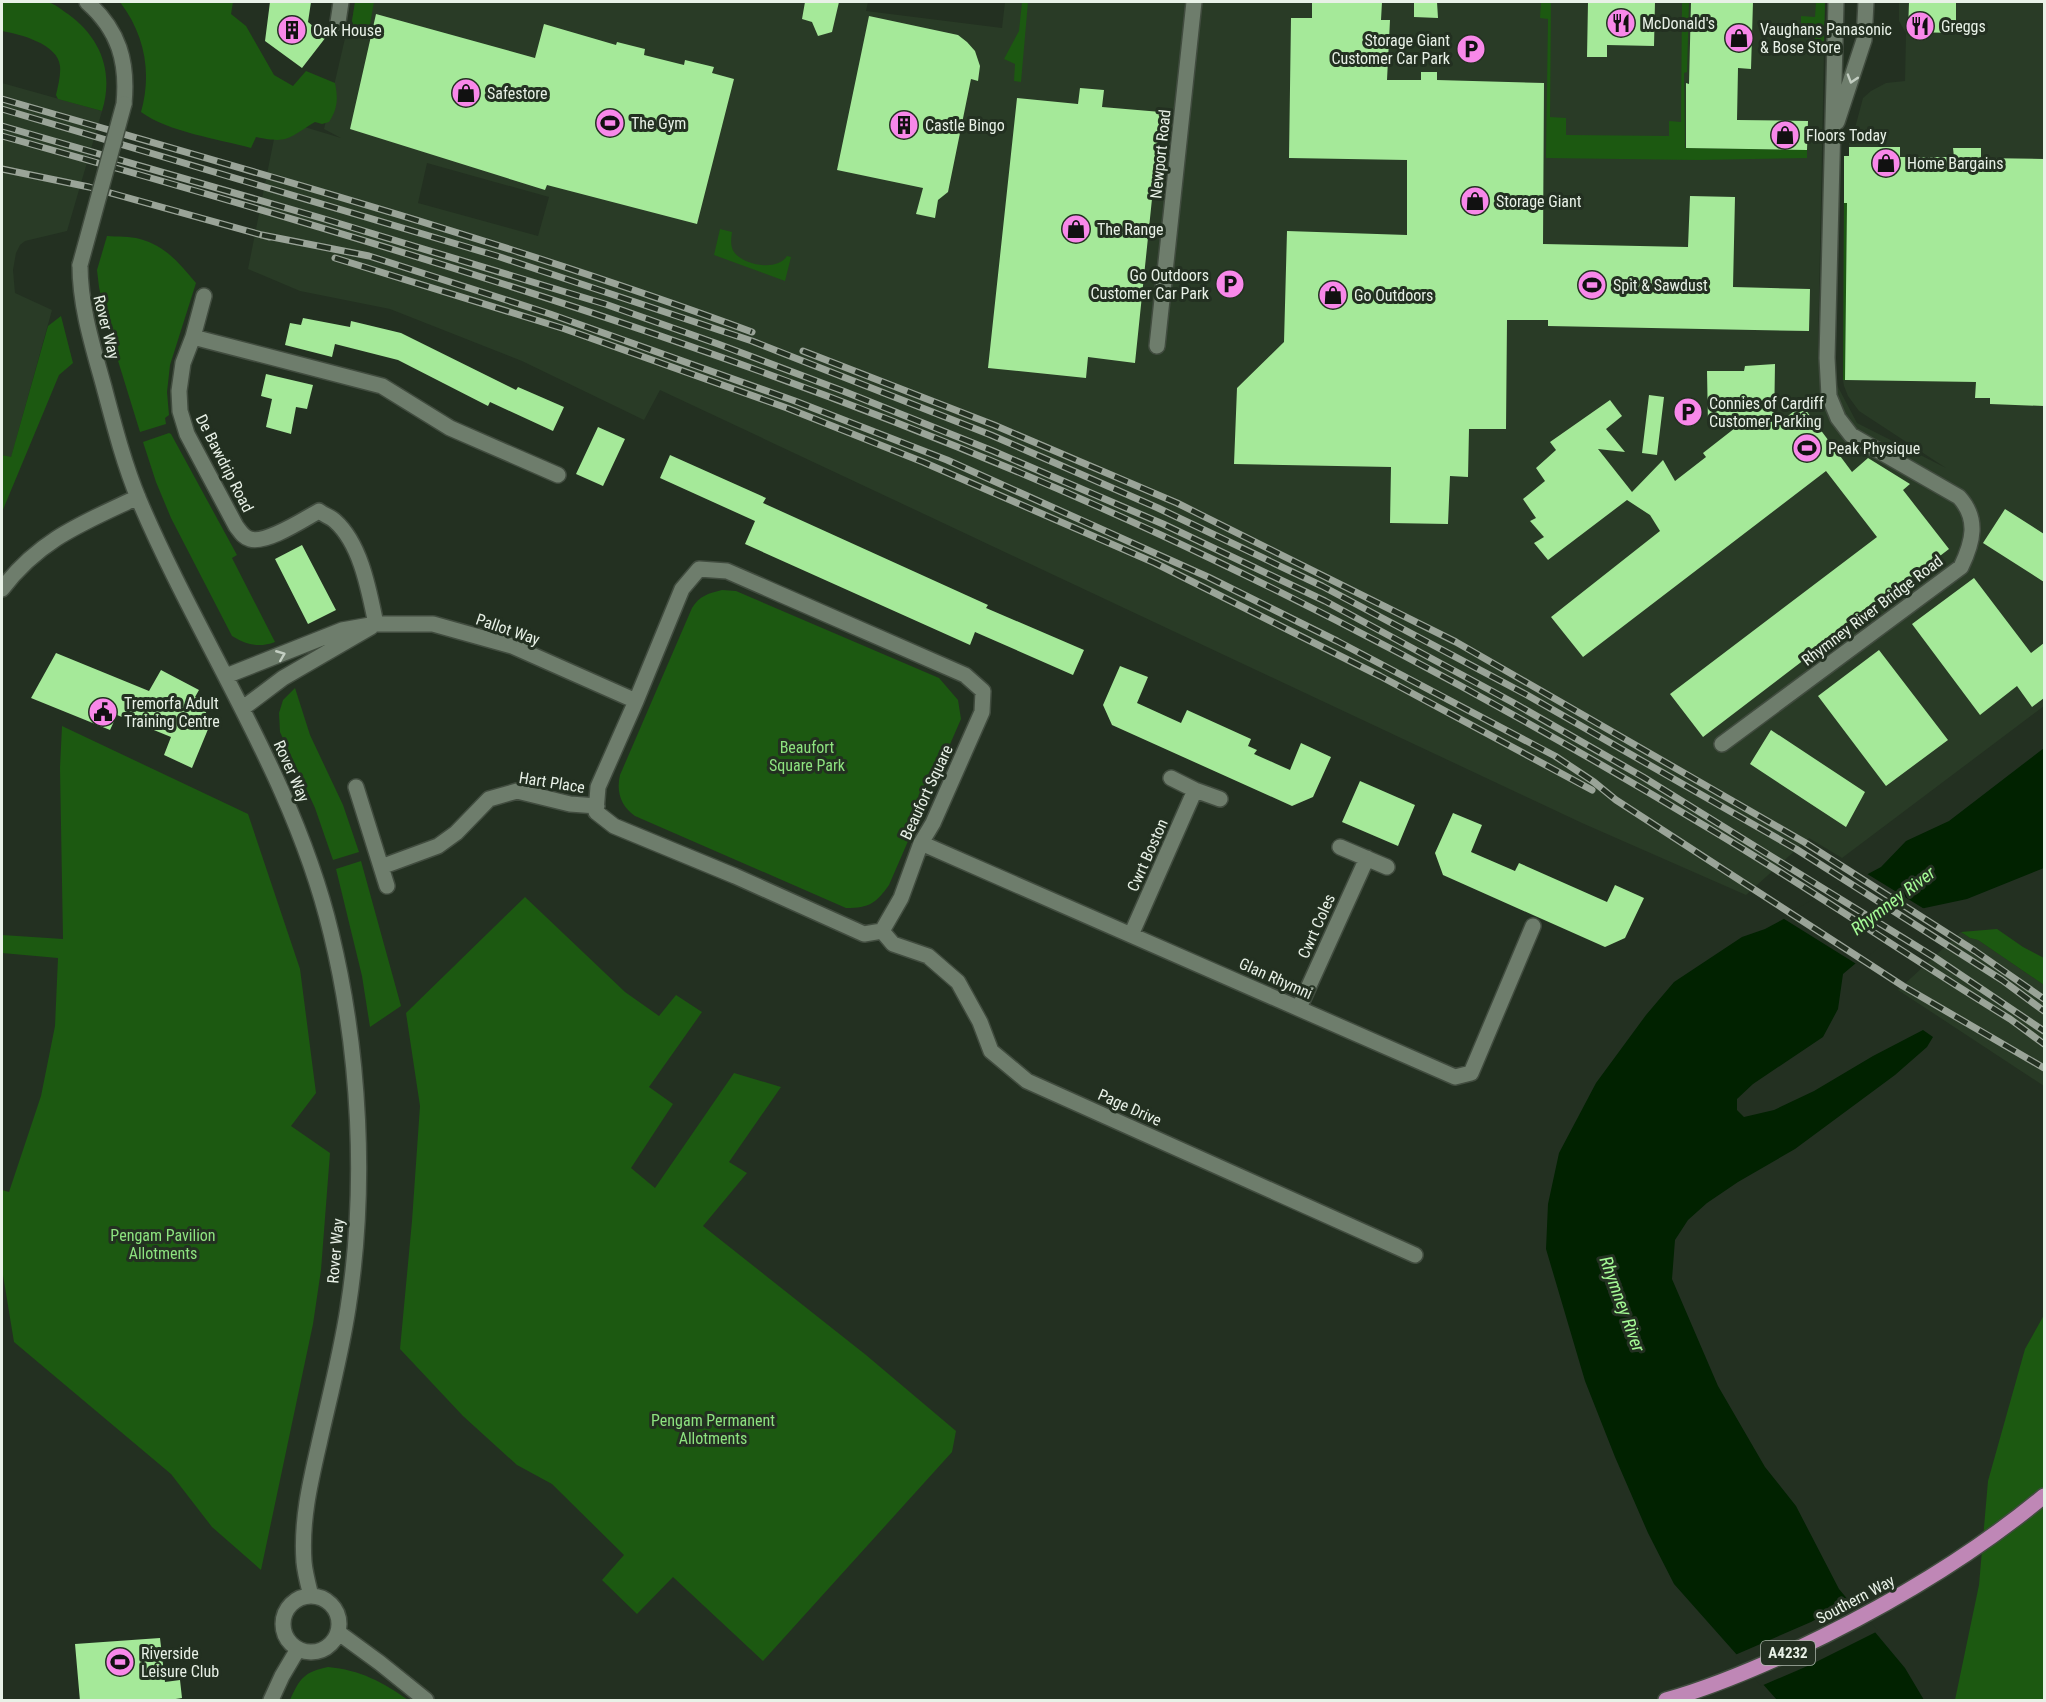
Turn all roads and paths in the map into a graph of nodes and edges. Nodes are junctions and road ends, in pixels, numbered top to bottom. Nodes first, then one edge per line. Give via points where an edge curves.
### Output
1 (87, 2) edge
2 (341, 2) edge
3 (1194, 2) edge
4 (1836, 2) edge
5 (1866, 2) edge
6 (338, 22) dead end
7 (1831, 143) junction
8 (204, 296) dead end
9 (193, 337) junction
10 (1157, 346) dead end
11 (558, 475) dead end
12 (138, 497) junction
13 (2, 589) edge
14 (376, 624) junction
15 (226, 676) junction
16 (629, 698) junction
17 (243, 708) junction
18 (1722, 744) dead end
19 (1172, 778) dead end
20 (356, 787) dead end
21 (1195, 790) junction
22 (1220, 799) dead end
23 (597, 806) junction
24 (921, 843) junction
25 (1340, 847) dead end
26 (1367, 858) junction
27 (381, 867) junction
28 (1387, 867) dead end
29 (387, 886) dead end
30 (1533, 926) dead end
31 (882, 931) junction
32 (1131, 935) junction
33 (1299, 1008) junction
34 (1415, 1256) dead end
35 (2044, 1496) edge
36 (311, 1596) junction
37 (339, 1633) junction
38 (298, 1649) junction
39 (271, 1701) edge
40 (426, 1701) edge
41 (1666, 1701) edge

1 - 12 street, Rover Way, bridge via 103,18 119,46 126,83 124,104 80,265 80,291 120,446
2 - 6 street
3 - 10 street, Newport Road
4 - 7 street, Rhymney River Bridge Road
5 -> 7 street, Rhymney River Bridge Road via 1864,40
7 - 18 street, Rhymney River Bridge Road via 1829,396 1851,435 1959,498 1971,514 1974,528 1961,567
8 - 9 street, De Bawdrip Road
9 - 11 street via 382,386 450,428
9 - 14 street, De Bawdrip Road via 183,363 179,391 183,426 236,526 243,535 260,540 319,512 335,521 354,548
12 - 13 street via 71,528 41,547
12 - 15 street, Rover Way
15 -> 14 street, Pallot Way via 342,630
14 - 16 street, Pallot Way via 433,624 512,646
14 - 17 street via 283,678
15 - 17 street, Rover Way
16 - 23 street, Beaufort Square via 598,787
16 - 24 street, Beaufort Square via 682,589 699,569 728,571 965,675 983,691 982,712
17 - 36 street, Rover Way via 284,793 313,870 332,934 357,1091 358,1187 348,1308 303,1532 304,1565
19 - 21 street
20 - 27 street
21 - 22 street
21 - 32 street, Cwrt Boston
23 - 27 street, Hart Place via 570,804 517,791 489,799 438,846
23 - 31 street via 597,812 614,826 864,934
24 - 31 street, Beaufort Square via 900,898
24 - 32 street, Glan Rhymni
25 - 26 street
26 - 28 street
26 - 33 street, Cwrt Coles
27 - 29 street
30 - 33 street, Glan Rhymni via 1471,1073 1455,1077
31 - 34 street, Page Drive via 893,944 928,956 958,982 992,1051 1027,1081
32 - 33 street, Glan Rhymni
35 - 41 main road, Southern Way / A4232 via 1947,1567 1870,1613 1753,1669
36 - 37 street via 332,1604 339,1617
36 - 38 street via 295,1601 285,1614 284,1630
37 - 38 street via 322,1651
37 - 40 street
38 - 39 street

